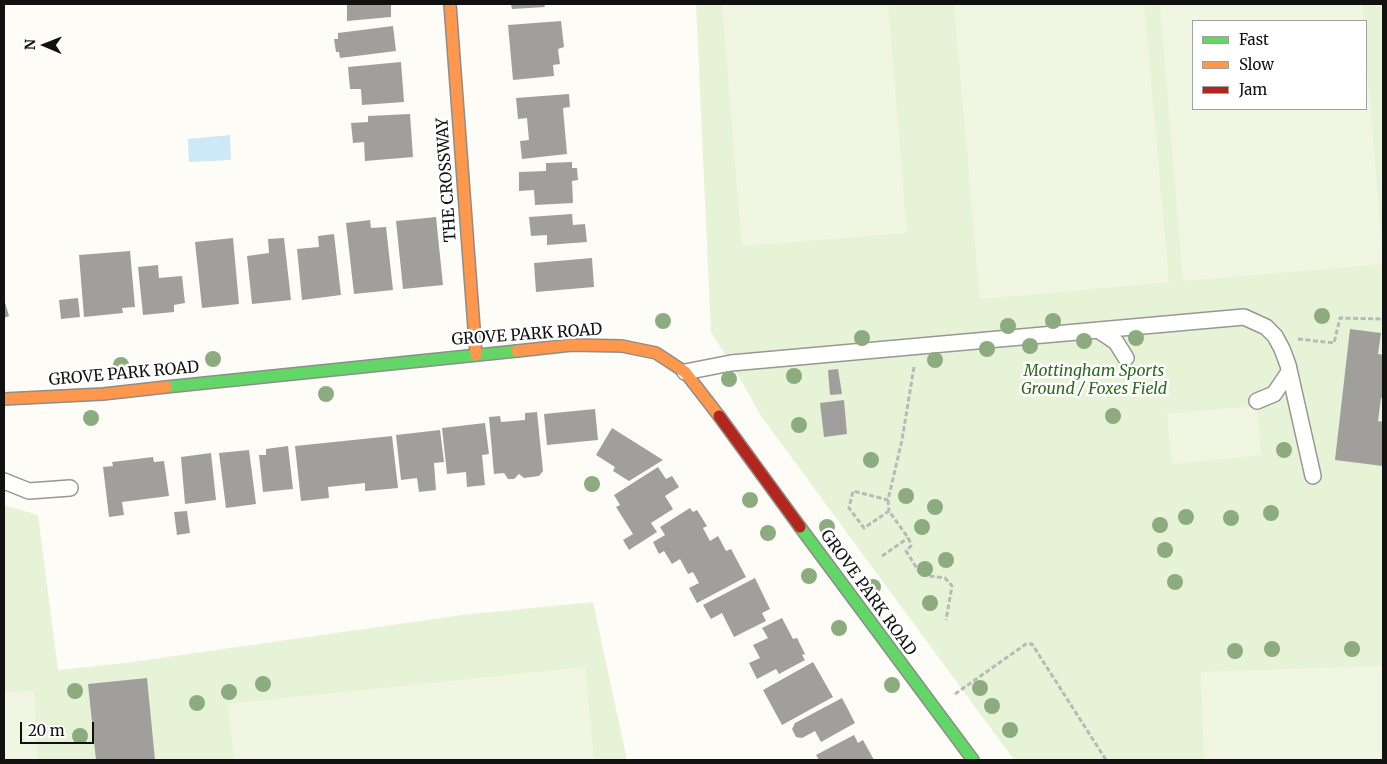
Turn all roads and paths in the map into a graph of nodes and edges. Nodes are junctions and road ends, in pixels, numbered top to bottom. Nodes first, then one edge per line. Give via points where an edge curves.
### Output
1 (450, 4) edge
2 (1383, 319) edge
3 (1098, 330) junction
4 (1275, 336) junction
5 (917, 347) junction
6 (476, 355) junction
7 (1126, 358) dead end
8 (685, 372) junction
9 (1289, 372) junction
10 (4, 399) edge
11 (1256, 401) dead end
12 (1313, 476) dead end
13 (4, 481) edge
14 (70, 488) dead end
15 (888, 500) junction
16 (889, 511) junction
17 (908, 538) junction
18 (882, 556) dead end
19 (946, 620) dead end
20 (933, 708) junction
21 (973, 760) edge
22 (1106, 760) edge

1 - 6 main road, THE CROSSWAY
2 - 4 path via 1340,318 1334,343
3 - 4 lane via 1244,317 1266,327
3 - 5 lane
3 - 7 lane via 1116,342
4 - 9 lane
5 - 8 lane via 731,363
5 - 15 path
6 - 8 main road, GROVE PARK ROAD via 572,346 622,346 656,353
6 - 10 main road, GROVE PARK ROAD via 103,394
8 - 20 main road, GROVE PARK ROAD
9 - 11 lane via 1274,394
9 - 12 lane
13 - 14 lane via 29,491
15 - 16 path
15 - 16 path via 853,490 849,508 864,528
16 - 17 path
17 - 18 path
17 - 19 path via 911,546 906,551 921,575 945,578 952,586
20 - 21 main road, GROVE PARK ROAD
20 - 22 path via 1026,644 1032,644

